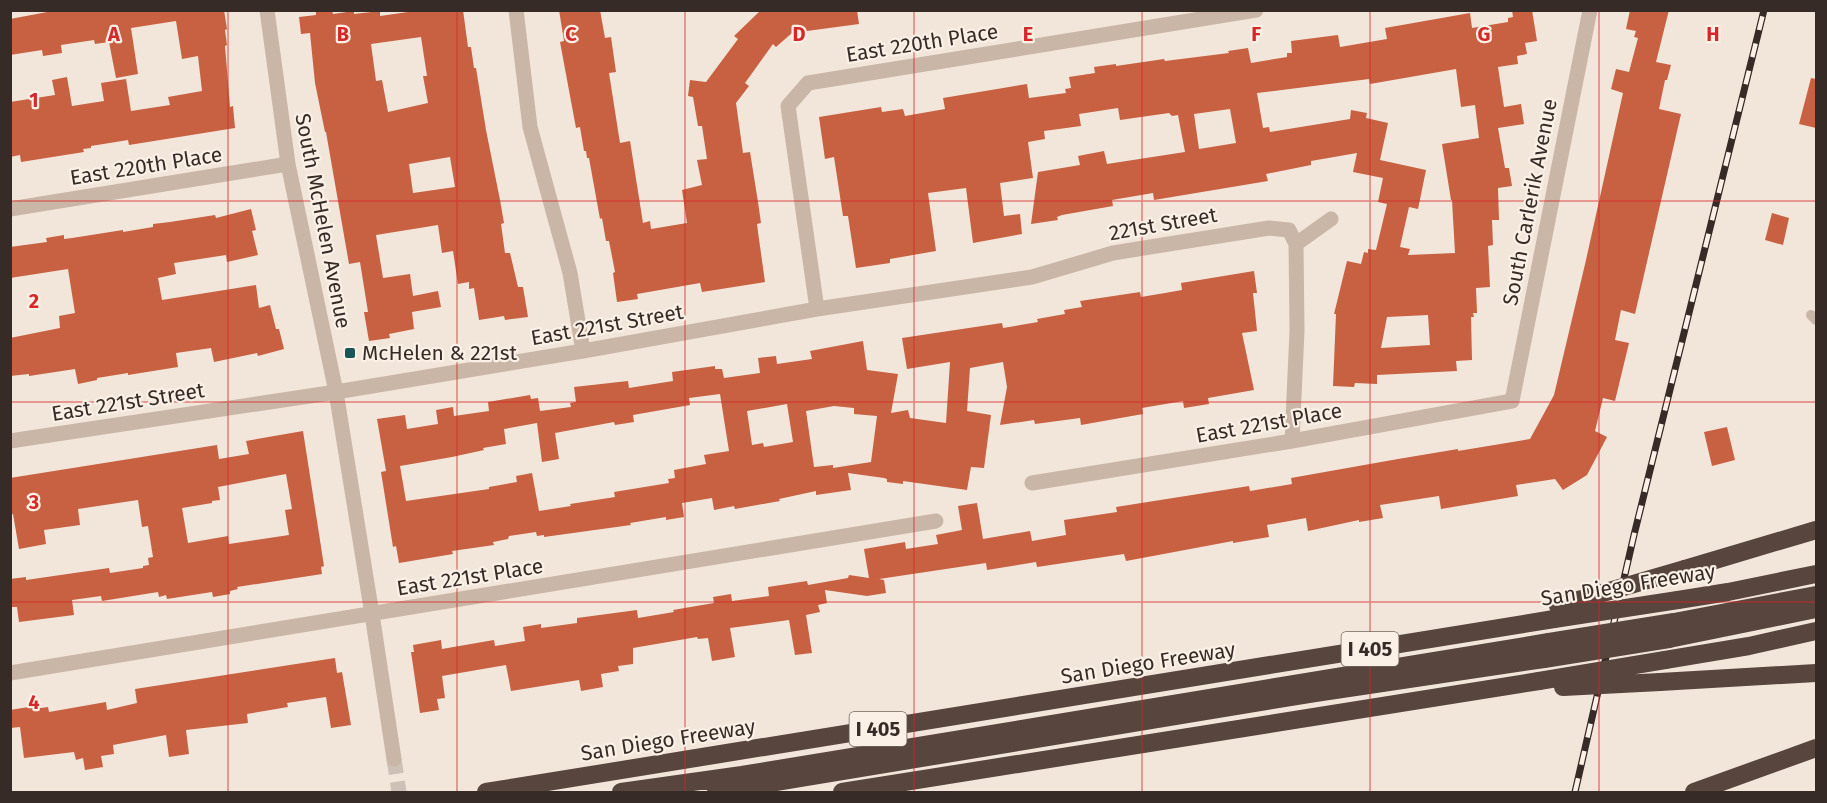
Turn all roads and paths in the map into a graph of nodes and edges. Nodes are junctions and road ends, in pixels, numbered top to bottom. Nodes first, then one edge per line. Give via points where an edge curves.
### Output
1 (267, 10) edge
2 (516, 10) edge
3 (1256, 10) edge
4 (1590, 10) edge
5 (288, 164) junction
6 (10, 209) edge
7 (1331, 219) dead end
8 (1296, 244) junction
9 (1032, 277) joint
10 (817, 309) junction
11 (583, 351) junction
12 (336, 392) junction
13 (1512, 401) joint
14 (10, 441) edge
15 (1292, 441) junction
16 (1032, 483) dead end
17 (936, 521) dead end
18 (1816, 530) edge
19 (1816, 574) edge
20 (1816, 595) edge
21 (1816, 609) edge
22 (1556, 613) junction
23 (372, 614) junction
24 (1672, 630) junction
25 (1816, 631) edge
26 (1547, 651) junction
27 (10, 673) edge
28 (1816, 673) edge
29 (1539, 685) junction
30 (1816, 748) edge
31 (393, 759) tunnel mouth
32 (486, 792) edge
33 (621, 792) edge
34 (717, 792) edge
35 (842, 792) edge
36 (1694, 792) edge

1 - 5 street, South McHelen Avenue
2 - 11 street via 530,127 570,273
3 - 10 street, East 220th Place via 808,83 788,106
4 - 13 street, South Carlerik Avenue
5 - 6 street, East 220th Place
5 - 12 street, South McHelen Avenue
7 - 8 street
8 - 9 street, 221st Street via 1289,230 1269,228 1113,253
8 - 15 street
9 - 10 street, East 221st Street
10 - 11 street, East 221st Street
11 - 12 street, East 221st Street
12 - 14 street, East 221st Street
12 - 23 street, South McHelen Avenue
13 - 15 street, East 221st Place
15 - 16 street, East 221st Place
17 - 23 street, East 221st Place
18 - 22 highway, bridge via 1685,568
19 - 22 highway, San Diego Freeway, bridge via 1678,600
20 - 24 highway
21 - 24 highway
22 - 32 highway, San Diego Freeway / I 405 via 1468,633 1271,666
23 - 27 street, East 221st Place
23 - 31 street, South McHelen Avenue
24 - 26 highway, bridge
25 - 29 highway, bridge
26 - 33 highway
26 - 34 highway
28 - 29 highway, bridge
29 - 35 highway
30 - 36 highway

